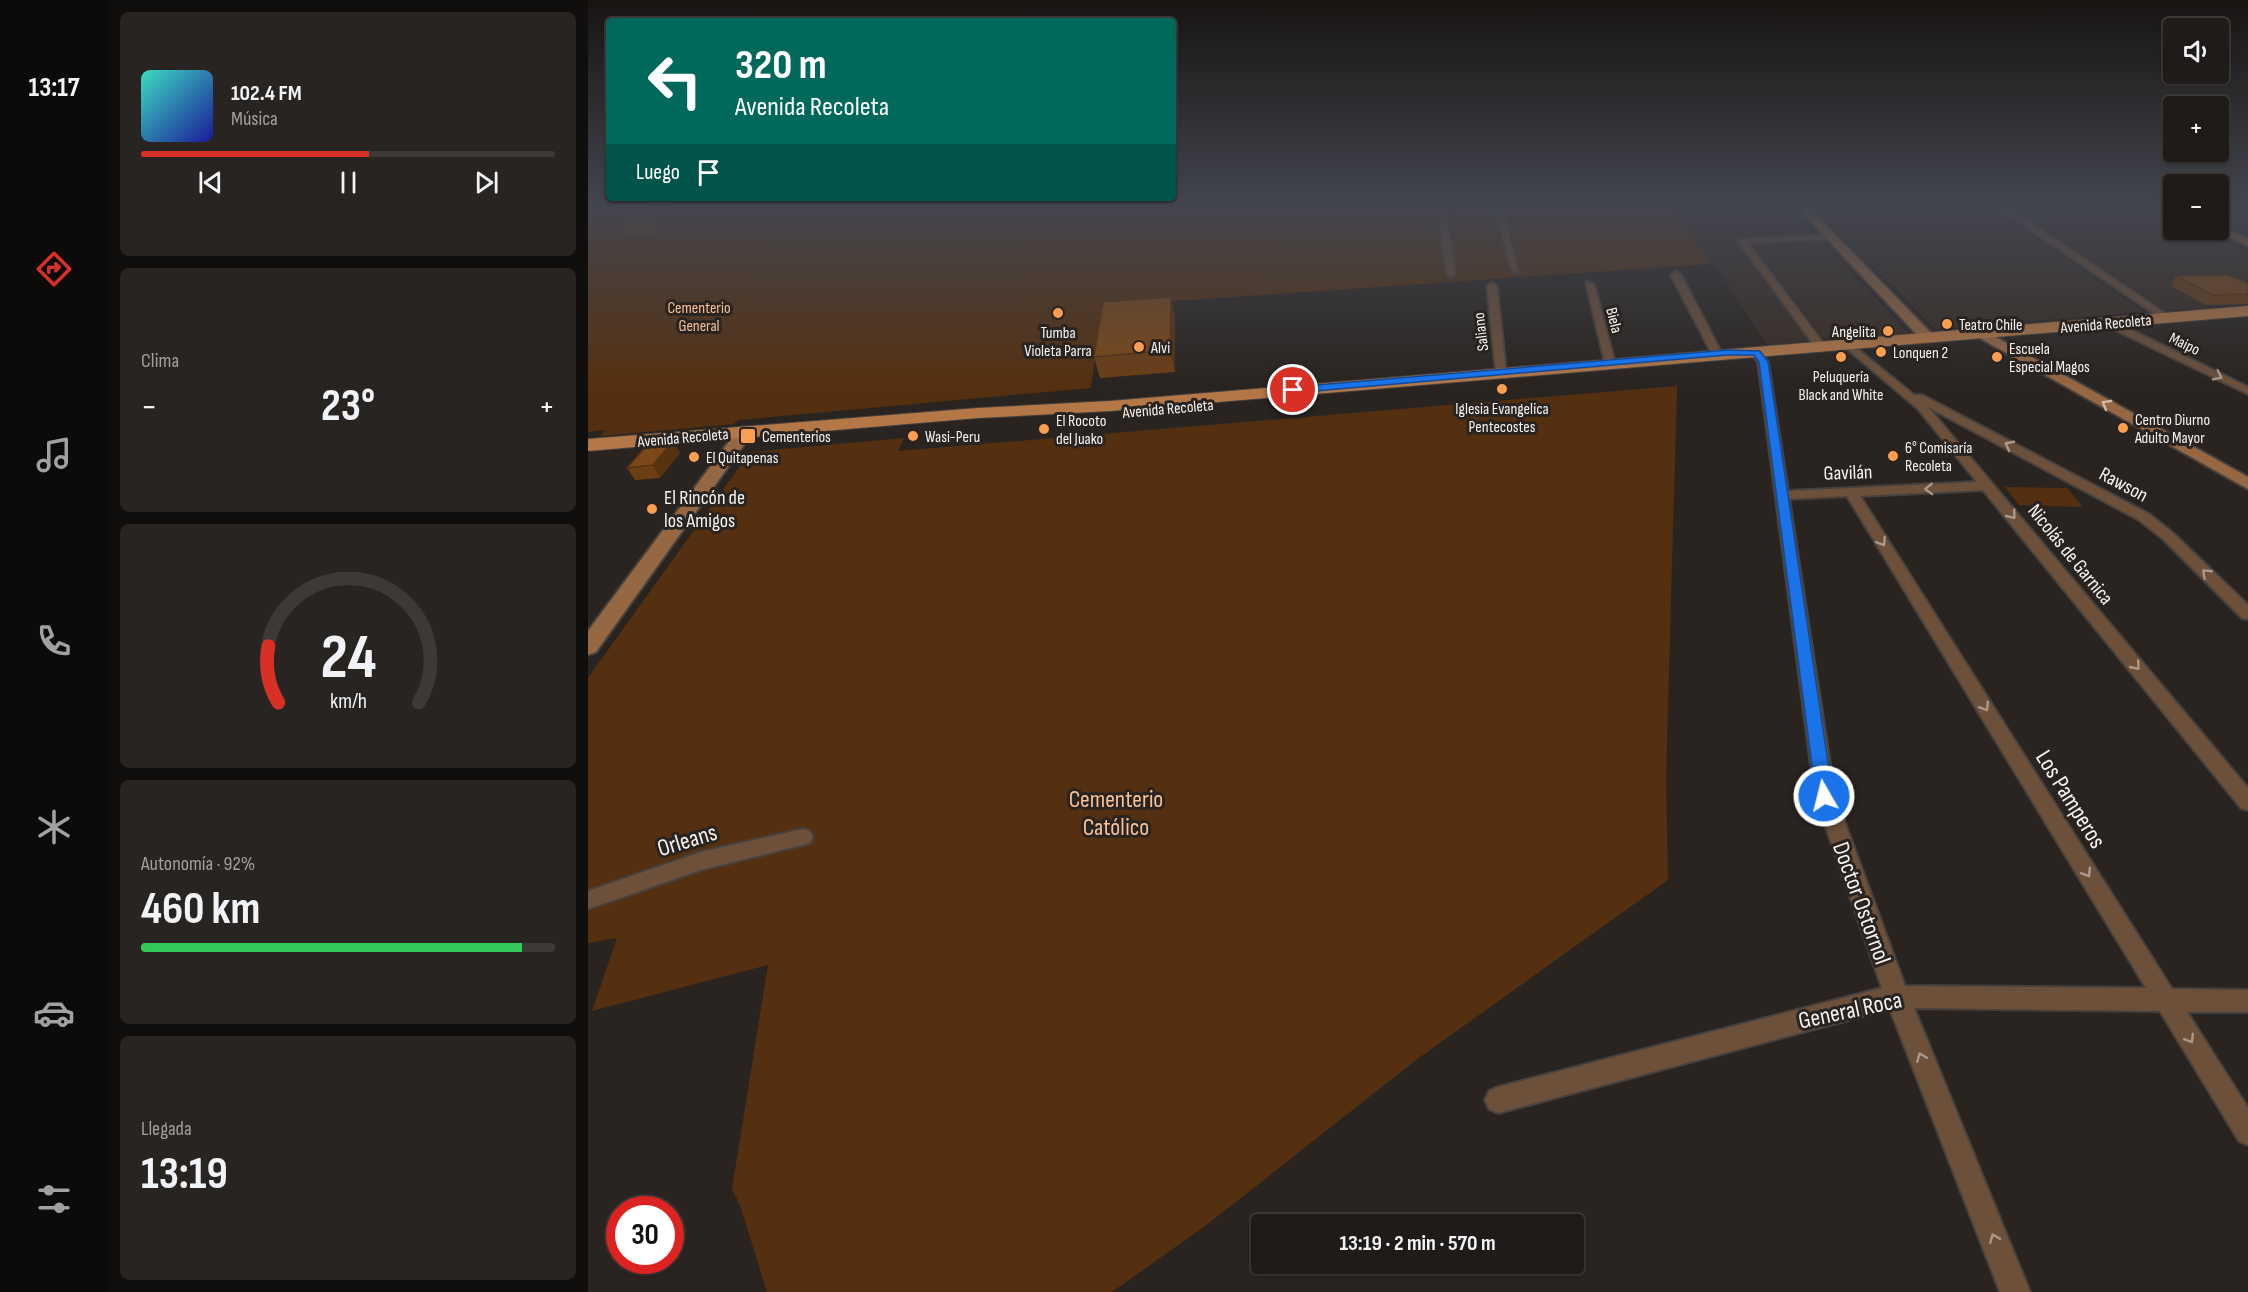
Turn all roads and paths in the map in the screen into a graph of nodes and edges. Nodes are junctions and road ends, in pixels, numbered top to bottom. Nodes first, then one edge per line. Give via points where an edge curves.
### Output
1 (1450, 265) edge
2 (1515, 265) edge
3 (1761, 265) edge
4 (1857, 265) edge
5 (2088, 265) edge
6 (1516, 270) dead end
7 (1451, 274) dead end
8 (1676, 275) dead end
9 (1589, 284) dead end
10 (1492, 286) dead end
11 (2246, 312) edge
12 (2167, 318) junction
13 (2109, 323) junction
14 (1983, 334) junction
15 (1928, 338) junction
16 (1849, 345) junction
17 (1821, 347) junction
18 (1752, 353) junction
19 (1717, 354) junction
20 (1610, 363) junction
21 (1502, 373) junction
22 (1906, 391) junction
23 (2248, 391) edge
24 (1959, 419) junction
25 (1934, 422) junction
26 (741, 437) junction
27 (588, 445) edge
28 (588, 454) edge
29 (2248, 484) edge
30 (1988, 486) junction
31 (1851, 492) junction
32 (1782, 495) junction
33 (2248, 614) edge
34 (588, 647) edge
35 (2248, 802) edge
36 (803, 837) dead end
37 (588, 900) edge
38 (1897, 997) junction
39 (2166, 1000) junction
40 (2248, 1001) edge
41 (1498, 1100) dead end
42 (2248, 1132) edge
43 (2010, 1286) edge

1 - 7 street
2 - 6 street
3 - 17 street
4 - 15 street
5 - 12 street
8 - 19 street
9 - 20 street, Biela
10 - 21 street, Saliano
11 - 12 main road, Avenida Recoleta
12 - 13 main road, Avenida Recoleta
13 - 14 main road, Avenida Recoleta
13 -> 23 street, Maipo
14 - 15 main road, Avenida Recoleta
29 -> 14 street
15 - 16 main road, Avenida Recoleta
16 - 17 main road, Avenida Recoleta
16 - 22 street, Nicolás de Garnica
17 - 18 main road, Avenida Recoleta
18 - 19 main road, Avenida Recoleta
18 - 26 main road, Avenida Recoleta via 1733,358 1359,392
18 - 32 street, Doctor Ostornol via 1763,362
19 - 20 main road, Avenida Recoleta
20 - 21 main road, Avenida Recoleta
21 - 26 main road, Avenida Recoleta via 1110,406 1002,411
22 - 24 street, Rawson
22 - 25 street, Nicolás de Garnica
24 - 25 street
33 -> 24 street, Rawson via 2152,522
25 - 30 street, Nicolás de Garnica
26 - 27 main road, Avenida Recoleta
26 - 28 main road, Avenida Recoleta
26 - 34 street
30 -> 31 street, Gavilán
30 -> 35 street, Nicolás de Garnica
31 - 32 street, Gavilán
31 -> 39 street, Los Pamperos
32 - 38 street, Doctor Ostornol via 1824,796
36 - 37 street, Orleans via 700,861
38 - 39 street, General Roca
38 - 41 street, General Roca
43 -> 38 street, Doctor Ostornol
39 - 40 street, General Roca
39 -> 42 street, Los Pamperos

